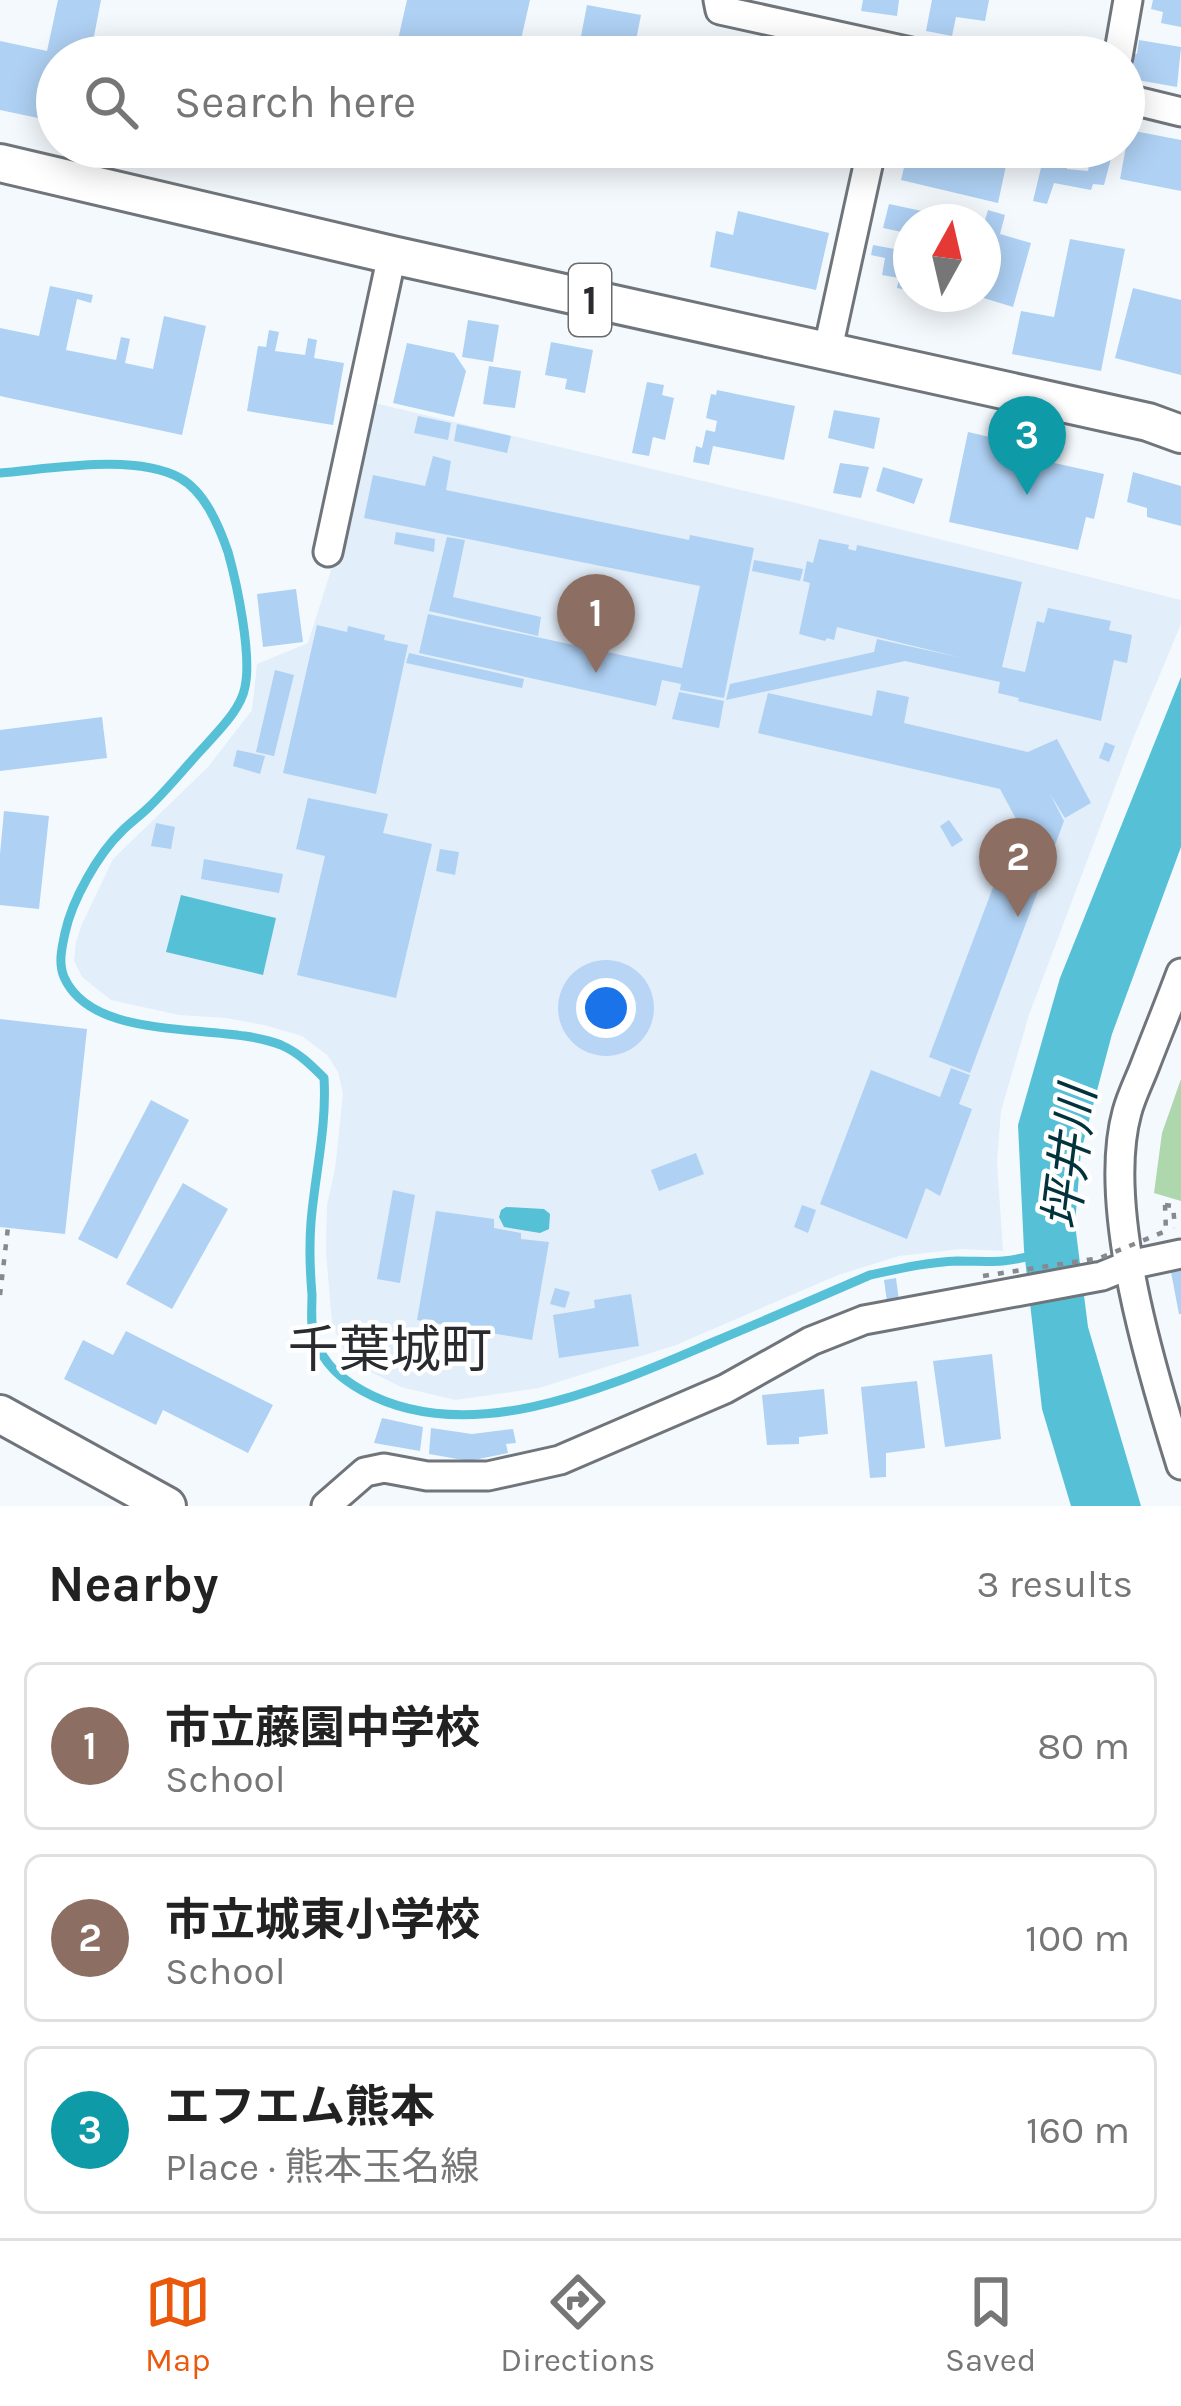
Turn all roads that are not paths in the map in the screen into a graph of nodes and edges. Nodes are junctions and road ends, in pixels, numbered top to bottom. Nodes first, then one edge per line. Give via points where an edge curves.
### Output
1 (718, 0) edge
2 (1128, 0) edge
3 (824, 36) edge
4 (1122, 36) edge
5 (1145, 103) edge
6 (1181, 112) edge
7 (0, 163) edge
8 (867, 168) edge
9 (392, 255) junction
10 (827, 353) junction
11 (1181, 434) edge
12 (328, 552) dead end
13 (1181, 974) edge
14 (1178, 1245) edge
15 (1129, 1265) junction
16 (1171, 1397) edge
17 (0, 1414) edge
18 (1181, 1466) edge
19 (167, 1506) edge
20 (326, 1506) edge

1 - 3 street via 720,10
2 - 4 street
5 - 6 street
7 - 9 main road, 1
8 - 10 street
9 - 10 main road, 1
9 - 12 street
10 - 11 main road, 1
13 - 15 street via 1127,1112 1119,1193
14 - 15 street
15 - 16 street
15 - 20 street via 864,1320 560,1460 488,1476 385,1468 365,1472
16 - 18 street
17 - 19 main road

